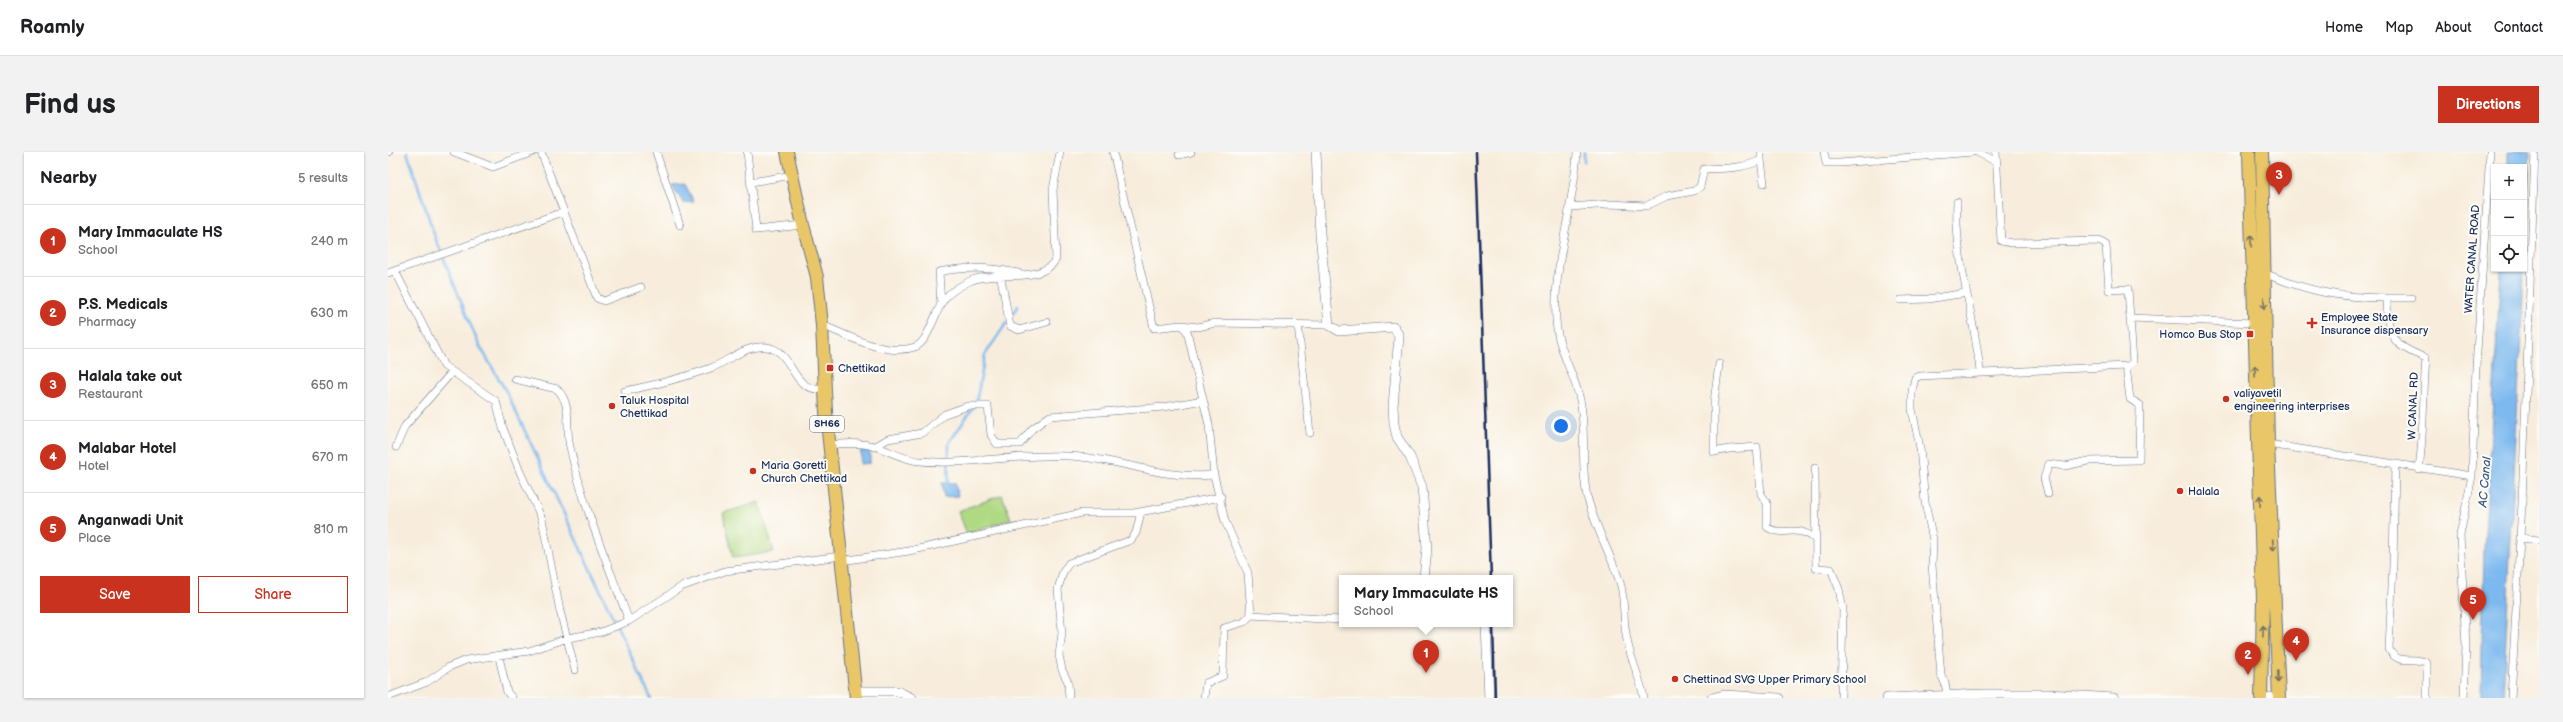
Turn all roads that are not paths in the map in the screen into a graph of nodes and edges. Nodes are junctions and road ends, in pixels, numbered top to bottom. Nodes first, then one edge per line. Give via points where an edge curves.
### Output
1 (454, 152) edge
2 (533, 152) edge
3 (541, 152) edge
4 (656, 152) edge
5 (747, 152) edge
6 (787, 152) edge
7 (1060, 152) edge
8 (1113, 152) edge
9 (1191, 152) edge
10 (1316, 152) edge
11 (1577, 152) edge
12 (1824, 152) edge
13 (1973, 152) edge
14 (1977, 152) edge
15 (1996, 152) edge
16 (2249, 152) edge
17 (2262, 152) edge
18 (2490, 152) edge
19 (2535, 152) edge
20 (1179, 155) dead end
21 (1909, 155) edge
22 (1761, 156) edge
23 (1996, 161) junction
24 (793, 175) junction
25 (751, 182) junction
26 (1764, 183) dead end
27 (1957, 202) dead end
28 (1570, 207) junction
29 (563, 212) junction
30 (680, 225) dead end
31 (803, 225) junction
32 (999, 269) junction
33 (391, 272) edge
34 (2264, 273) junction
35 (1028, 275) junction
36 (1002, 276) junction
37 (641, 287) dead end
38 (1966, 294) junction
39 (2387, 298) junction
40 (2411, 298) dead end
41 (1901, 300) dead end
42 (941, 305) junction
43 (2132, 318) junction
44 (1047, 322) dead end
45 (2254, 323) junction
46 (822, 325) junction
47 (1181, 325) junction
48 (1298, 325) junction
49 (1329, 325) junction
50 (1719, 364) dead end
51 (2127, 367) junction
52 (452, 372) junction
53 (1980, 372) junction
54 (515, 379) dead end
55 (825, 389) junction
56 (625, 391) dead end
57 (1203, 400) junction
58 (1310, 432) dead end
59 (2268, 444) junction
60 (829, 445) junction
61 (396, 446) dead end
62 (874, 447) junction
63 (2395, 465) junction
64 (1815, 468) dead end
65 (2419, 469) junction
66 (1214, 475) junction
67 (2472, 476) junction
68 (2048, 494) dead end
69 (1221, 497) junction
70 (1141, 512) junction
71 (2520, 538) junction
72 (1816, 539) junction
73 (2539, 540) edge
74 (841, 558) junction
75 (1424, 575) edge
76 (1251, 615) junction
77 (1339, 620) edge
78 (629, 621) junction
79 (1486, 627) edge
80 (568, 638) junction
81 (500, 657) junction
82 (575, 670) dead end
83 (856, 694) edge
84 (1947, 695) junction
85 (388, 697) edge
86 (1959, 697) edge
87 (512, 698) edge
88 (912, 698) edge
89 (1069, 698) edge
90 (1204, 698) edge
91 (1489, 698) edge
92 (1644, 698) edge
93 (1712, 698) edge
94 (1779, 698) edge
95 (1841, 698) edge
96 (1887, 698) edge
97 (2114, 698) edge
98 (2262, 698) edge
99 (2279, 698) edge
100 (2427, 698) edge
101 (2464, 698) edge
102 (2511, 698) edge

1 - 2 street via 493,167
3 - 29 street
4 - 30 street
5 - 25 street
6 - 24 main road, SH66
7 - 35 street via 1053,190 1056,259 1053,264 1039,272
8 - 47 street via 1154,328
9 - 20 street
10 - 49 street via 1320,234
11 - 28 street
12 - 21 street via 1826,162
13 - 21 street
14 - 23 street
15 - 23 street
45 -> 16 main road
17 - 34 main road
18 - 67 street, WATER CANAL ROAD
19 - 71 street
22 - 26 street
22 - 28 street via 1737,168 1704,169 1700,187 1694,192 1667,196 1646,206 1610,204
23 - 43 street via 2001,241 2104,242 2107,249 2109,290 2128,289
24 - 25 street
24 - 31 main road, SH66
25 - 31 street via 756,230
27 - 38 street via 1956,215
28 - 92 street via 1562,240 1555,311 1556,328 1580,399 1584,420 1583,464 1587,494 1602,542 1621,587 1627,641
29 - 33 street
29 - 37 street via 597,298 604,301
31 - 46 main road, SH66 via 817,277
32 - 35 street
32 - 36 street
32 - 42 street via 958,268 939,272
33 - 52 street via 444,366
34 - 39 street via 2296,286 2327,294
34 -> 59 main road
35 - 36 street
36 - 42 street via 981,277 971,281 955,290
36 - 44 street via 1010,326 1019,330
38 - 41 street
38 - 53 street
39 - 40 street
39 - 65 street, W CANAL RD via 2388,329 2394,340 2412,353 2426,358 2424,433
42 - 46 street via 924,340 917,346 907,348 873,345
43 - 45 street
43 - 51 street via 2133,362
98 -> 45 main road via 2263,599
46 - 55 main road, SH66
47 - 48 street
47 - 57 street via 1187,331
48 - 49 street
48 - 58 street
49 - 75 street via 1339,331 1394,327 1399,336 1393,406 1394,424 1397,437 1410,457 1422,487 1427,548
50 - 72 street via 1714,402 1714,452 1757,447 1761,494 1767,503 1767,527 1773,531 1800,530
51 - 53 street
51 - 68 street via 2130,399 2140,405 2139,460 2088,461 2065,466 2049,464 2044,478
52 - 61 street via 405,426
52 - 80 street via 487,394 498,405 503,428 542,519
53 - 84 street via 1920,376 1913,382 1912,390 1925,502 1933,540 1932,564 1941,675
54 - 78 street via 557,389 562,394 568,412 570,446 587,504
55 - 56 street via 813,389 802,384 780,352 765,347 745,350 712,368
55 - 60 main road, SH66
57 - 62 street via 1164,407 1050,416 1032,429 1020,444 997,444 991,435 988,406 968,406 945,414 922,433 888,438
57 - 66 street via 1209,425
59 - 63 street
59 -> 99 main road
60 - 62 street via 848,443
60 - 74 main road, SH66
62 - 66 street via 900,457 940,462 1066,456 1106,459 1176,476
63 - 65 street
63 - 100 street via 2389,649 2393,657 2400,660 2420,659 2427,664
64 - 72 street
65 - 67 street
66 - 69 street
67 - 101 street, WATER CANAL ROAD via 2460,540 2466,638
69 - 70 street
69 - 76 street via 1225,520 1248,573
70 - 74 street via 1082,513 908,551
70 - 89 street via 1132,540 1069,563 1063,572 1058,589 1062,633 1059,655 1068,682
71 - 73 street
71 - 102 street
72 - 95 street via 1816,568 1831,569 1839,589 1843,628
74 - 78 street via 725,571 681,587
74 - 83 main road, SH66
76 - 77 street
76 - 90 street via 1250,619 1224,628 1223,676 1206,683
78 - 80 street via 601,632
79 - 91 street
80 - 81 street
80 - 82 street
81 - 85 street via 466,660 449,667 427,682
81 - 87 street via 508,692
83 - 88 street via 897,691
84 - 86 street
84 - 96 street
86 - 97 street via 2048,694
93 - 94 street via 1724,695
98 - 99 street

